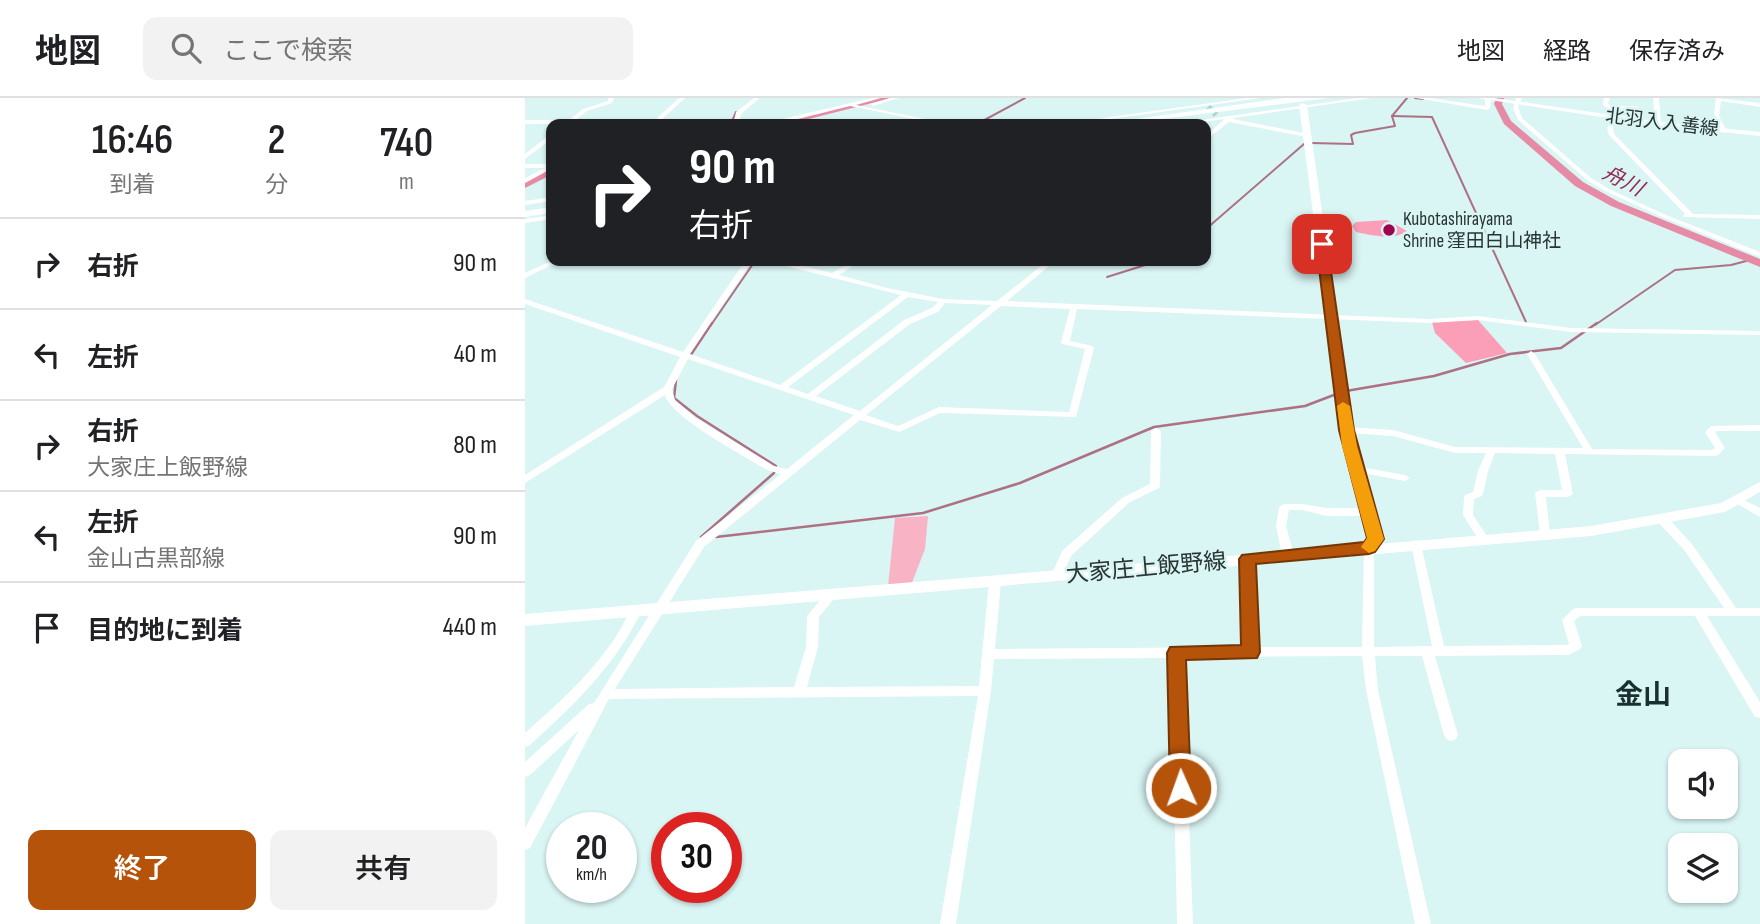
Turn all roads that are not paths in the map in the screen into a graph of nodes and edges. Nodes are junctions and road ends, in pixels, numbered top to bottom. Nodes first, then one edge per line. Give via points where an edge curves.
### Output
1 (611, 98) edge
2 (682, 98) edge
3 (757, 98) edge
4 (878, 98) edge
5 (896, 98) edge
6 (1210, 98) edge
7 (1258, 98) edge
8 (1325, 98) edge
9 (1369, 98) edge
10 (1419, 98) edge
11 (1480, 98) edge
12 (1607, 98) edge
13 (1656, 98) edge
14 (1488, 99) edge
15 (1719, 99) edge
16 (1517, 101) edge
17 (1303, 103) edge
18 (850, 105) junction
19 (1760, 105) edge
20 (1205, 106) junction
21 (860, 107) junction
22 (1612, 108) junction
23 (1636, 108) dead end
24 (1230, 118) junction
25 (1615, 118) junction
26 (573, 119) edge
27 (661, 119) edge
28 (739, 119) edge
29 (798, 119) edge
30 (921, 119) edge
31 (1110, 119) edge
32 (1151, 119) edge
33 (1166, 119) edge
34 (1205, 119) edge
35 (1626, 119) junction
36 (525, 122) edge
37 (546, 122) edge
38 (1658, 124) junction
39 (1724, 131) junction
40 (1211, 134) edge
41 (1760, 134) edge
42 (1307, 135) junction
43 (546, 140) edge
44 (525, 157) edge
45 (525, 166) edge
46 (546, 166) edge
47 (546, 169) edge
48 (525, 181) edge
49 (546, 200) edge
50 (525, 203) edge
51 (546, 209) edge
52 (525, 212) edge
53 (1664, 216) junction
54 (1691, 216) junction
55 (1760, 217) edge
56 (546, 218) edge
57 (525, 221) edge
58 (1760, 255) edge
59 (546, 266) edge
60 (745, 266) edge
61 (796, 266) edge
62 (849, 266) edge
63 (1045, 266) edge
64 (525, 275) edge
65 (833, 276) junction
66 (907, 295) junction
67 (525, 301) edge
68 (943, 301) junction
69 (997, 304) junction
70 (1074, 307) junction
71 (1332, 318) junction
72 (1760, 333) edge
73 (1531, 354) dead end
74 (685, 356) junction
75 (781, 388) junction
76 (668, 389) junction
77 (809, 397) junction
78 (859, 415) junction
79 (1760, 428) edge
80 (1347, 430) junction
81 (1156, 431) dead end
82 (1492, 450) junction
83 (1559, 451) junction
84 (1588, 451) junction
85 (1356, 469) junction
86 (788, 472) junction
87 (1405, 478) dead end
88 (525, 480) edge
89 (1760, 486) edge
90 (1738, 500) junction
91 (1367, 512) junction
92 (1760, 513) edge
93 (1663, 520) junction
94 (1545, 534) junction
95 (1484, 539) junction
96 (1416, 544) junction
97 (1369, 548) junction
98 (1288, 555) junction
99 (1248, 559) junction
100 (1057, 576) junction
101 (995, 582) junction
102 (832, 594) junction
103 (659, 608) junction
104 (639, 610) junction
105 (1698, 611) junction
106 (1733, 612) junction
107 (1760, 612) edge
108 (525, 620) edge
109 (1433, 651) junction
110 (1250, 652) junction
111 (1368, 652) junction
112 (1177, 653) junction
113 (988, 654) junction
114 (985, 691) junction
115 (799, 692) junction
116 (603, 697) junction
117 (1760, 713) edge
118 (1451, 735) dead end
119 (525, 741) edge
120 (525, 771) edge
121 (525, 843) edge
122 (948, 924) edge
123 (1185, 924) edge
124 (1423, 924) edge

1 - 26 street
2 - 27 street
3 - 28 street via 738,113
4 - 18 street
5 - 21 street
6 - 20 street
7 - 20 street
8 - 33 highway
9 - 17 street
10 - 14 street via 1487,108
11 - 14 main road, 北羽入入善線
12 - 22 street via 1605,104
13 - 38 street
14 - 16 main road, 北羽入入善線
15 - 19 street
15 - 39 street via 1716,116
16 - 25 main road, 北羽入入善線
16 - 53 street via 1520,119 1589,178
17 - 24 street
17 - 32 highway
17 - 42 main road
18 - 21 street
18 - 29 street
20 - 31 street
21 - 30 street
22 - 23 street
22 - 35 street
24 - 34 street
24 - 40 street
24 - 42 street
25 - 35 main road, 北羽入入善線
25 - 54 street via 1611,134
35 - 38 main road, 北羽入入善線
36 - 37 street
38 - 39 main road, 北羽入入善線
39 - 41 main road, 北羽入入善線
42 - 71 main road
43 - 44 street
45 - 46 street
47 - 48 street
49 - 50 street
51 - 52 highway
53 - 54 street
53 - 58 street
54 - 55 street
56 - 57 street
59 - 64 street
60 - 74 street
61 - 65 street
62 - 65 street
63 - 69 street
65 - 66 street
66 - 68 street
66 - 75 street
67 - 74 street
68 - 69 street
68 - 77 street via 935,310 907,322
69 - 70 street
69 - 78 street
70 - 71 street
70 - 78 street via 1065,342 1090,348 1073,415 939,410 899,429
71 - 72 street via 1478,318 1571,330
71 - 80 main road
73 - 84 street
74 - 75 street
74 - 76 street
75 - 77 street
76 - 86 street via 671,401 693,420 771,468
76 - 88 street
77 - 78 street
78 - 86 street
79 - 84 street via 1714,428 1710,432 1720,448 1715,453
80 - 82 street via 1393,433 1455,450
80 - 85 main road
81 - 100 street via 1155,486 1126,500 1079,542 1066,554
82 - 83 street
82 - 95 street via 1478,494 1468,497 1468,515
83 - 84 street
83 - 94 street via 1568,494 1540,493
85 - 87 street
85 - 91 main road
86 - 103 street via 700,544
89 - 90 main road, 大家庄上飯野線
90 - 92 street
90 - 93 main road, 大家庄上飯野線 via 1725,508
91 - 97 main road via 1375,539
91 - 98 street via 1284,507 1281,526
93 - 94 main road, 大家庄上飯野線
93 - 106 street via 1688,547
94 - 95 main road, 大家庄上飯野線
95 - 96 main road, 大家庄上飯野線
96 - 97 main road, 大家庄上飯野線
96 - 109 street
97 - 98 main road, 大家庄上飯野線
97 - 111 street
98 - 99 main road, 大家庄上飯野線
99 - 100 main road, 大家庄上飯野線
99 - 110 street
100 - 101 main road, 大家庄上飯野線
101 - 102 main road, 大家庄上飯野線
101 - 113 street
102 - 103 main road, 大家庄上飯野線
102 - 115 street via 813,616 811,647
103 - 104 main road, 大家庄上飯野線
103 - 116 street
104 - 108 main road, 大家庄上飯野線
104 - 119 street via 592,676
105 - 106 street
105 - 109 street via 1577,612 1568,620 1576,646 1569,650
105 - 117 street
106 - 107 street
109 - 111 street
109 - 118 street
110 - 111 street
110 - 112 street
111 - 124 street via 1379,728
112 - 113 street
112 - 123 street
113 - 114 street
114 - 115 street
114 - 122 street
115 - 116 street
116 - 120 street
116 - 121 street

